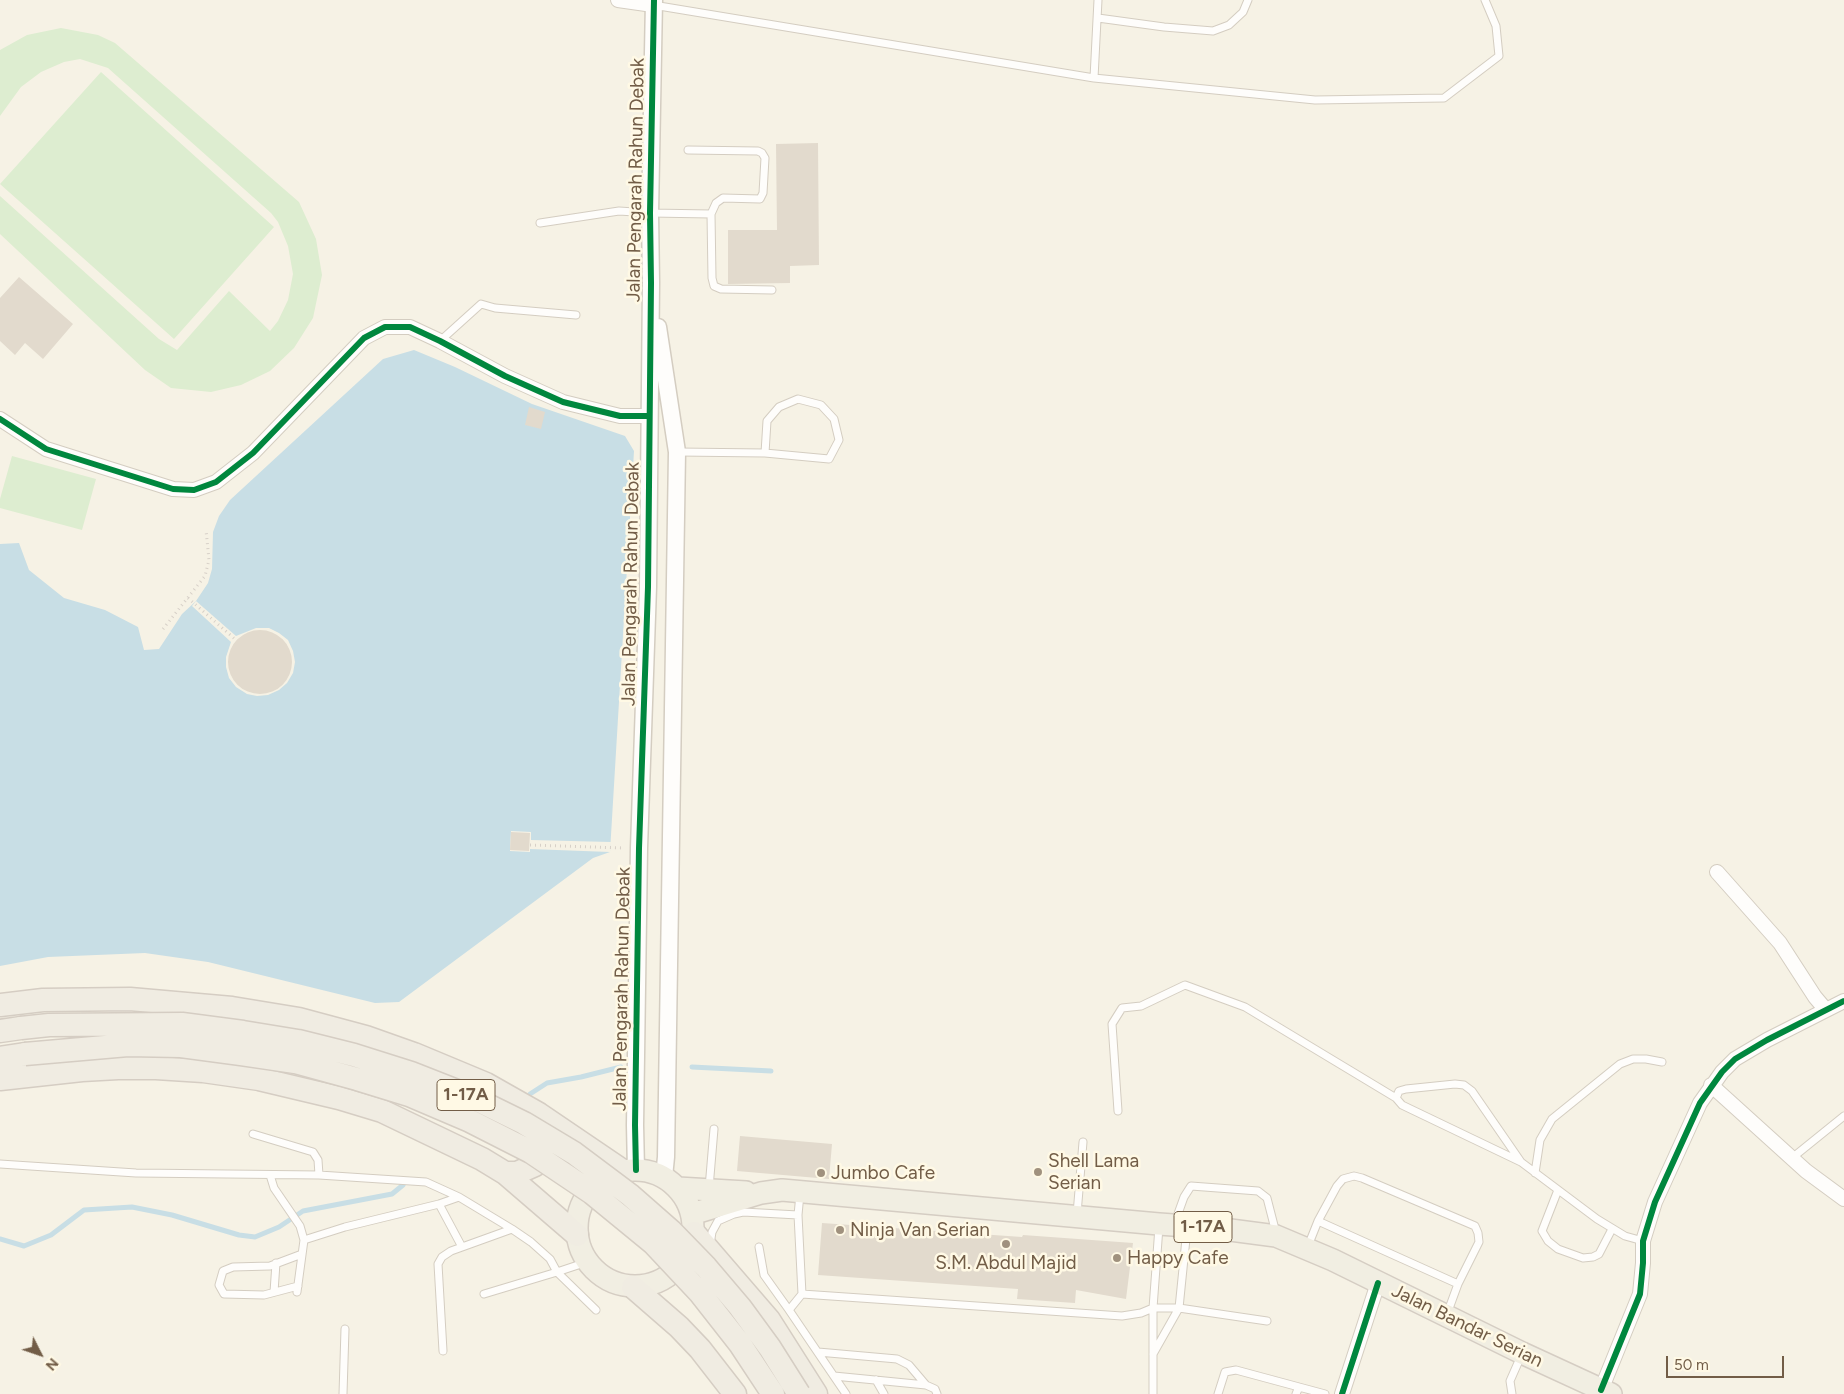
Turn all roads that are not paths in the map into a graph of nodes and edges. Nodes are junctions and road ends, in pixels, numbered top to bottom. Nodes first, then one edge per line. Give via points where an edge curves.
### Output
1 (618, 0) edge
2 (1098, 0) edge
3 (1248, 0) edge
4 (1486, 0) edge
5 (654, 2) edge
6 (1098, 18) junction
7 (1094, 78) junction
8 (688, 150) dead end
9 (650, 213) junction
10 (711, 214) junction
11 (540, 223) dead end
12 (651, 283) junction
13 (772, 290) dead end
14 (576, 315) dead end
15 (440, 341) junction
16 (649, 416) junction
17 (0, 419) edge
18 (677, 452) junction
19 (765, 453) junction
20 (1717, 872) dead end
21 (1844, 1001) edge
22 (0, 1005) edge
23 (1826, 1010) junction
24 (10, 1029) edge
25 (0, 1058) edge
26 (1662, 1062) dead end
27 (41, 1073) junction
28 (0, 1078) edge
29 (0, 1084) edge
30 (1711, 1086) junction
31 (1396, 1098) junction
32 (1118, 1111) dead end
33 (539, 1114) junction
34 (1844, 1116) edge
35 (714, 1128) dead end
36 (253, 1134) dead end
37 (1083, 1142) dead end
38 (1792, 1158) junction
39 (1521, 1162) junction
40 (0, 1164) edge
41 (630, 1170) junction
42 (505, 1173) junction
43 (1535, 1173) junction
44 (270, 1175) junction
45 (319, 1175) junction
46 (671, 1183) junction
47 (709, 1190) junction
48 (1558, 1190) junction
49 (800, 1191) junction
50 (760, 1193) junction
51 (459, 1197) junction
52 (1844, 1199) edge
53 (439, 1204) junction
54 (798, 1215) junction
55 (1077, 1216) junction
56 (1318, 1221) junction
57 (693, 1223) junction
58 (1173, 1225) junction
59 (512, 1228) junction
60 (1612, 1228) junction
61 (577, 1234) junction
62 (1276, 1236) junction
63 (304, 1240) junction
64 (1643, 1241) junction
65 (462, 1247) junction
66 (759, 1247) dead end
67 (1307, 1248) junction
68 (710, 1250) junction
69 (302, 1254) junction
70 (587, 1262) junction
71 (276, 1263) junction
72 (557, 1272) junction
73 (1378, 1283) junction
74 (1458, 1284) junction
75 (633, 1287) junction
76 (274, 1292) junction
77 (484, 1294) dead end
78 (802, 1294) junction
79 (1153, 1308) junction
80 (1179, 1308) junction
81 (596, 1310) dead end
82 (789, 1310) junction
83 (1446, 1317) junction
84 (1267, 1321) dead end
85 (345, 1329) dead end
86 (443, 1351) dead end
87 (818, 1352) junction
88 (1522, 1353) junction
89 (1152, 1356) junction
90 (834, 1376) junction
91 (876, 1380) junction
92 (926, 1385) junction
93 (1297, 1390) edge
94 (1606, 1392) edge
95 (343, 1394) edge
96 (735, 1394) edge
97 (773, 1394) edge
98 (800, 1394) edge
99 (816, 1394) edge
100 (846, 1394) edge
101 (884, 1394) edge
102 (937, 1394) edge
103 (1153, 1394) edge
104 (1218, 1394) edge
105 (1324, 1394) edge
106 (1342, 1394) edge
107 (1512, 1394) edge

1 - 5 street
2 - 6 lane
3 - 6 lane via 1243,12 1230,25 1213,32
4 - 7 lane via 1496,26 1499,56 1444,98 1315,100
5 - 7 lane
5 - 9 street, Jalan Pengarah Rahun Debak
6 - 7 lane
8 - 10 lane via 758,151 764,158 760,199 723,198 716,203
9 - 10 lane
9 - 11 lane via 619,211
9 - 12 street, Jalan Pengarah Rahun Debak
10 - 13 lane via 714,286 721,289
12 - 16 street, Jalan Pengarah Rahun Debak
12 - 18 street, Jalan Pengarah Rahun Debak
14 - 15 lane via 480,304
15 - 16 street via 563,402 620,416
15 - 17 street via 410,326 385,327 364,338 253,453 216,482 194,490 173,489 46,449
16 - 41 street, Jalan Pengarah Rahun Debak via 635,1124
18 - 19 lane
18 - 46 street, Jalan Pengarah Rahun Debak via 666,1157
19 - 19 lane via 829,459 839,440 834,420 821,405 798,400 779,407 767,421
20 - 23 street via 1780,943
21 - 23 street
22 - 33 highway via 44,1000 130,999 232,1008 298,1020 366,1037 414,1054 486,1084
23 - 30 street via 1735,1059
24 - 98 highway, 1-17A, bridge via 49,1025 182,1024 243,1032 354,1055 468,1095 574,1153 671,1231 740,1307
25 - 97 highway, 1-17A, bridge via 128,1045 181,1046 295,1062 409,1096 470,1121 531,1152 592,1193 652,1243 700,1293 740,1344
26 - 43 lane via 1633,1059 1620,1064 1552,1119 1540,1140
27 - 28 highway
27 - 29 lane
27 - 42 highway via 156,1068 259,1079 382,1112 456,1145
30 - 38 street
30 - 64 street via 1700,1103 1655,1202
31 - 32 lane via 1246,1007 1185,985 1141,1006 1122,1008 1112,1024
31 - 39 lane via 1402,1105
31 - 39 lane via 1399,1091 1406,1089 1464,1085 1472,1091
33 - 41 highway
33 - 42 highway via 548,1134 546,1152 535,1166
34 - 38 lane
35 - 47 lane
36 - 45 lane via 312,1152 318,1160
37 - 55 lane
38 - 52 street
39 - 43 lane
40 - 44 lane via 136,1173
41 - 46 main road, 1-17A via 651,1172
41 - 61 main road via 612,1175 596,1185 584,1199 578,1216
42 - 61 highway
43 - 48 lane
44 - 45 lane
44 - 63 lane via 274,1188 300,1226
45 - 51 lane via 426,1182
46 - 47 main road, Jalan Bandar Serian / 1-17A
46 - 57 main road via 687,1200
47 - 50 main road, Jalan Bandar Serian / 1-17A
48 - 60 lane
48 - 60 lane via 1542,1231 1558,1249 1583,1258 1593,1257 1599,1254
49 - 50 main road, Jalan Bandar Serian / 1-17A
49 - 54 lane
49 - 55 main road, Jalan Bandar Serian / 1-17A
50 - 57 main road, Jalan Bandar Serian / 1-17A
51 - 53 lane
51 - 59 lane
53 - 63 lane
53 - 65 lane
54 - 68 lane via 743,1212 724,1218 718,1221 712,1232
54 - 78 lane
55 - 58 main road, Jalan Bandar Serian / 1-17A
56 - 67 lane
56 - 74 lane
56 - 74 lane via 1337,1186 1354,1176 1475,1226 1479,1242
57 - 68 highway
57 - 75 main road via 686,1256 677,1269 664,1279
58 - 62 main road, Jalan Bandar Serian / 1-17A
58 - 62 lane via 1191,1186 1258,1191 1268,1198
58 - 79 lane
58 - 80 lane
59 - 65 lane
59 - 72 lane via 550,1259
60 - 64 lane
61 - 70 main road
62 - 67 main road, Jalan Bandar Serian / 1-17A
63 - 69 lane
64 - 94 street via 1640,1294
65 - 86 lane via 442,1257 438,1264
66 - 82 lane via 764,1275
67 - 73 main road, Jalan Bandar Serian / 1-17A
68 - 99 highway via 769,1320
69 - 71 lane
69 - 76 lane via 298,1289
70 - 72 lane
70 - 75 main road via 615,1284
71 - 76 lane
71 - 76 lane via 233,1267 223,1271 219,1285 224,1294
72 - 77 lane
72 - 81 lane
73 - 83 main road, Jalan Bandar Serian / 1-17A
73 - 106 street
74 - 83 lane
75 - 96 highway via 700,1349
78 - 79 lane via 1122,1316
78 - 82 lane
79 - 80 lane
79 - 89 lane
80 - 84 lane
80 - 89 lane
82 - 87 lane
83 - 88 main road, Jalan Bandar Serian / 1-17A
85 - 95 lane
87 - 90 lane
87 - 92 lane via 897,1359 909,1365
88 - 94 main road, Jalan Bandar Serian / 1-17A
88 - 107 lane via 1510,1381
89 - 103 lane
90 - 91 lane
90 - 100 lane
91 - 92 lane
91 - 101 lane
92 - 102 lane via 935,1389
93 - 104 lane via 1236,1370 1225,1372
93 - 105 lane

